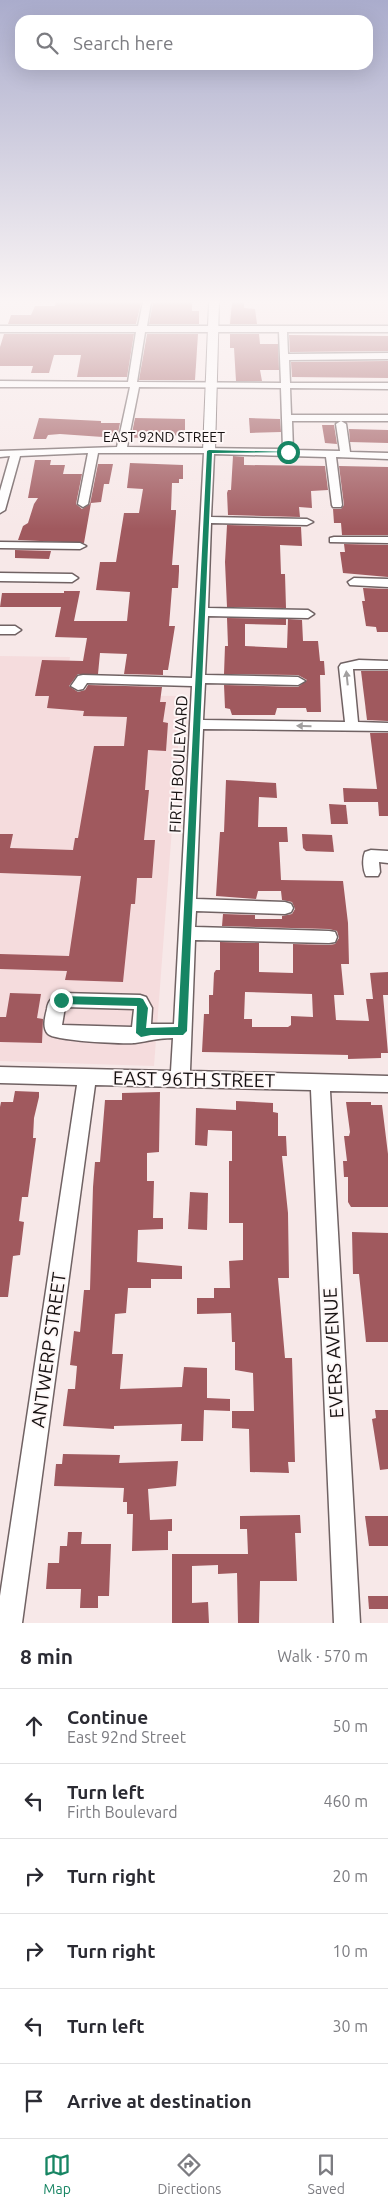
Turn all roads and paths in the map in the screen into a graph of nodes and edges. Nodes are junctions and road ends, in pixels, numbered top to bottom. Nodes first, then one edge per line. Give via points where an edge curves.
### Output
1 (135, 378) edge
2 (212, 378) edge
3 (286, 378) edge
4 (0, 384) edge
5 (134, 384) junction
6 (212, 385) junction
7 (286, 385) junction
8 (388, 386) edge
9 (287, 418) junction
10 (388, 418) edge
11 (341, 424) dead end
12 (89, 451) junction
13 (121, 451) junction
14 (209, 451) junction
15 (288, 452) junction
16 (16, 453) junction
17 (0, 454) edge
18 (331, 454) junction
19 (345, 454) junction
20 (388, 456) edge
21 (82, 468) dead end
22 (83, 504) dead end
23 (338, 505) dead end
24 (0, 510) edge
25 (207, 520) junction
26 (308, 522) dead end
27 (334, 540) dead end
28 (388, 540) edge
29 (0, 545) edge
30 (80, 546) dead end
31 (0, 577) edge
32 (72, 578) dead end
33 (354, 582) dead end
34 (388, 583) edge
35 (203, 612) junction
36 (308, 614) dead end
37 (0, 630) edge
38 (15, 630) dead end
39 (388, 665) edge
40 (204, 680) junction
41 (298, 681) dead end
42 (78, 686) dead end
43 (197, 724) junction
44 (352, 727) junction
45 (388, 727) edge
46 (388, 857) edge
47 (372, 872) dead end
48 (189, 905) junction
49 (284, 908) dead end
50 (187, 933) junction
51 (329, 937) dead end
52 (183, 1031) junction
53 (141, 1033) junction
54 (0, 1074) edge
55 (87, 1077) junction
56 (180, 1079) junction
57 (320, 1083) junction
58 (388, 1084) edge
59 (9, 1623) edge
60 (347, 1623) edge

1 - 5 street
2 - 6 main road
3 - 7 street
4 - 5 street
5 - 6 street
5 - 13 street
6 - 7 street
6 - 14 main road
7 - 8 street
7 - 9 street
9 - 10 street
9 - 15 street
11 - 19 street
12 - 13 street, EAST 92ND STREET
12 - 16 street, EAST 92ND STREET
12 - 21 street
12 - 22 street
13 - 14 street, EAST 92ND STREET
14 - 15 street, EAST 92ND STREET
14 - 25 street, FIRTH BOULEVARD
15 - 18 street, EAST 92ND STREET
16 - 17 street, EAST 92ND STREET
16 - 24 street
18 - 19 street, EAST 92ND STREET
18 - 23 street
19 - 20 street, EAST 92ND STREET
25 - 26 street
25 - 35 street, FIRTH BOULEVARD
27 - 28 street
29 - 30 street
31 - 32 street
33 - 34 street
35 - 36 street
35 - 40 street, FIRTH BOULEVARD
37 - 38 street
44 -> 39 street via 346,667
40 - 41 street
40 - 42 street via 83,679
40 - 43 street, FIRTH BOULEVARD
44 -> 43 street
43 - 48 street, FIRTH BOULEVARD
44 - 45 street
46 - 47 street via 371,856
48 - 49 street
48 - 50 street, FIRTH BOULEVARD
50 - 51 street
50 - 52 street, FIRTH BOULEVARD
52 - 53 street
52 - 56 street, FIRTH BOULEVARD
53 - 53 street via 58,1032 53,1028 56,1005 61,1000 140,1002 143,1008
54 - 55 street, EAST 96TH STREET
55 - 56 street, EAST 96TH STREET
55 - 59 street, ANTWERP STREET
56 - 57 street, EAST 96TH STREET
57 - 58 street, EAST 96TH STREET
57 - 60 street, EVERS AVENUE

